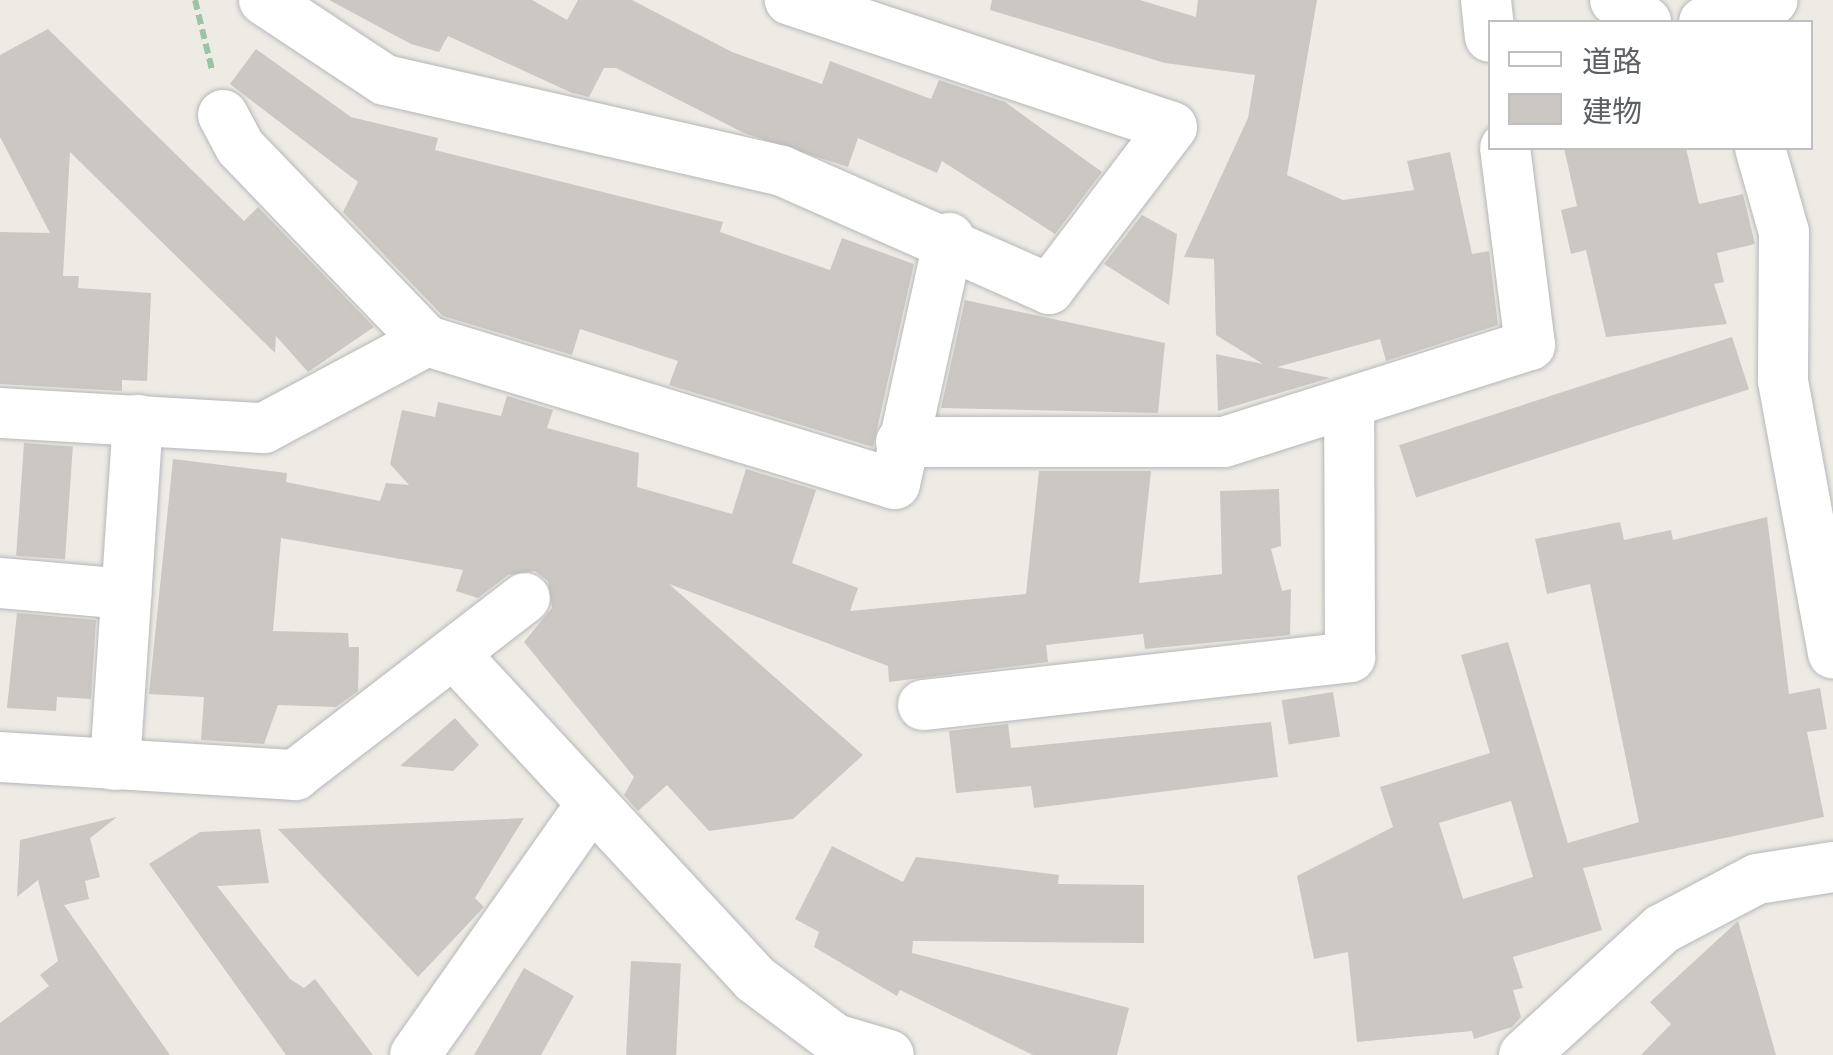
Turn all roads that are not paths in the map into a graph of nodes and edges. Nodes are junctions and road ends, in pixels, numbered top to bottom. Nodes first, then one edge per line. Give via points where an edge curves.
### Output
1 (264, 0) edge
2 (790, 0) edge
3 (1616, 0) edge
4 (1773, 0) edge
5 (1643, 20) edge
6 (1710, 20) edge
7 (223, 115) road end
8 (1505, 150) edge
9 (1761, 150) edge
10 (948, 238) junction
11 (427, 341) junction
12 (1349, 406) junction
13 (0, 412) edge
14 (138, 420) junction
15 (901, 442) junction
16 (0, 584) edge
17 (127, 594) junction
18 (524, 598) dead end
19 (1833, 653) edge
20 (457, 658) junction
21 (922, 705) dead end
22 (0, 757) edge
23 (115, 764) junction
24 (589, 806) junction
25 (1833, 867) edge
26 (415, 1055) edge
27 (889, 1055) edge
28 (1524, 1055) edge

1 - 10 street via 385,80 782,171
2 - 10 street via 1172,128 1049,288 1024,284
3 - 5 street
4 - 6 street
7 - 11 street via 240,147
8 - 12 street via 1530,345
9 - 19 street via 1784,232 1783,381
10 - 15 street
11 - 14 street via 264,428
11 - 15 street via 895,484
12 - 15 street via 1224,442
12 - 21 street via 1350,657
13 - 14 street
14 - 17 street
16 - 17 street
17 - 23 street
18 - 20 street
20 - 23 street via 296,775
20 - 24 street
22 - 23 street
24 - 26 street
24 - 27 street via 755,979 835,1039
25 - 28 street via 1757,879 1662,930

